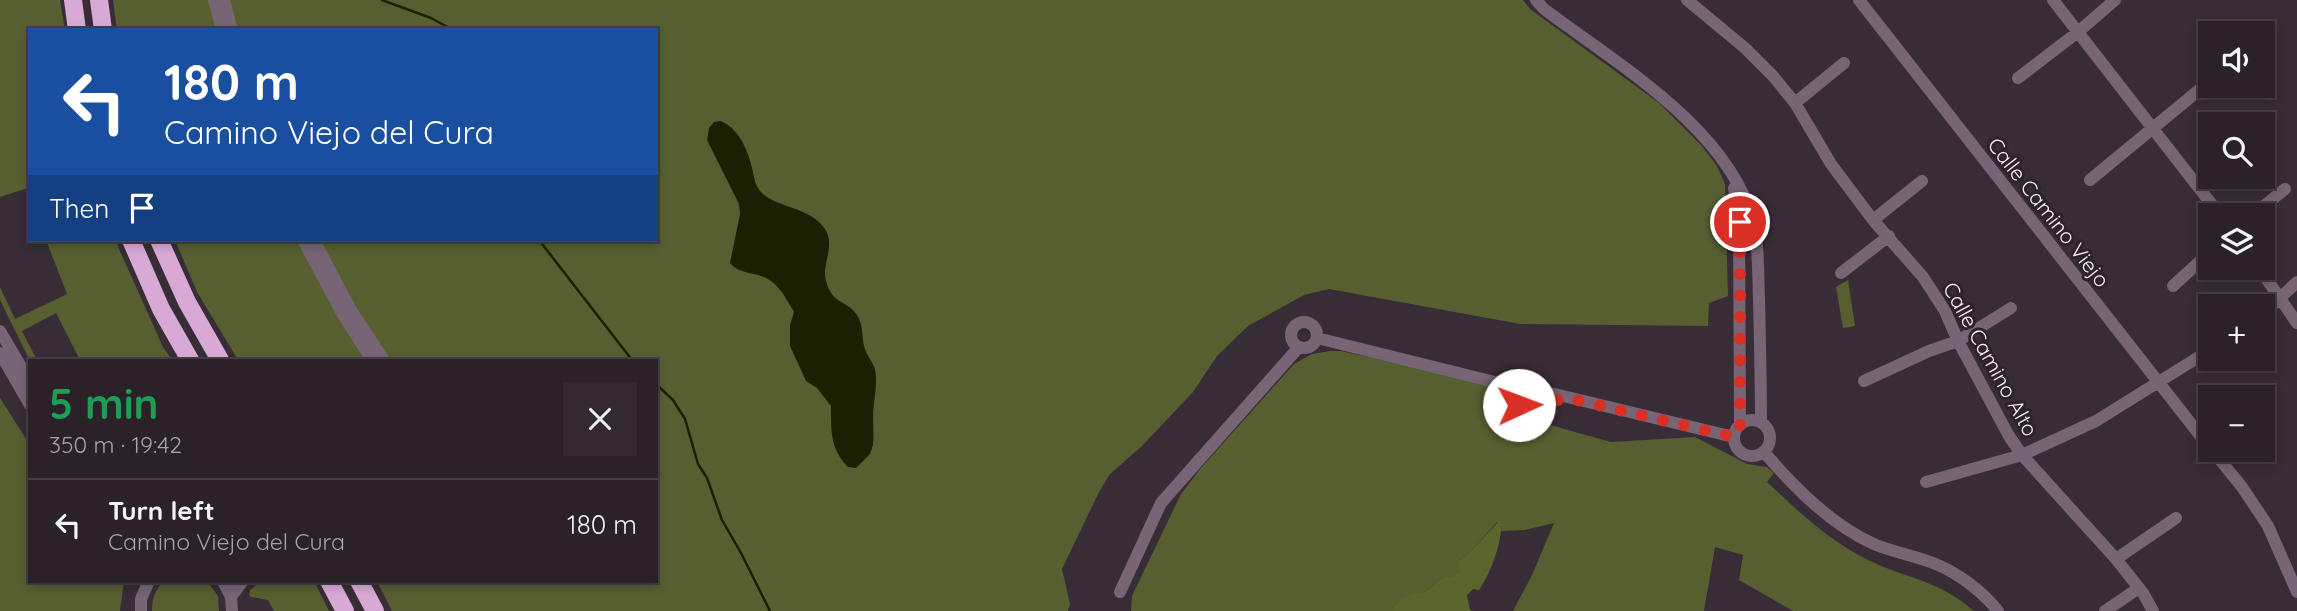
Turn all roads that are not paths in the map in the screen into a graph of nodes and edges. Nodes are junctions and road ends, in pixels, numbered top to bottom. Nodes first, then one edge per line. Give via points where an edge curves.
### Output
1 (74, 0) edge
2 (99, 0) edge
3 (214, 0) edge
4 (224, 0) edge
5 (1536, 0) edge
6 (1687, 0) edge
7 (1859, 0) edge
8 (2053, 0) edge
9 (2115, 0) edge
10 (1704, 5) edge
11 (77, 28) edge
12 (103, 28) edge
13 (221, 28) edge
14 (231, 28) edge
15 (2078, 32) junction
16 (1844, 63) dead end
17 (2018, 78) dead end
18 (2198, 92) edge
19 (1795, 103) junction
20 (2154, 130) junction
21 (1724, 162) junction
22 (2090, 180) dead end
23 (1922, 181) dead end
24 (2285, 190) dead end
25 (2211, 203) edge
26 (2268, 203) edge
27 (1873, 220) junction
28 (1889, 236) junction
29 (132, 242) edge
30 (160, 242) edge
31 (304, 242) edge
32 (315, 242) edge
33 (2198, 263) edge
34 (1840, 273) dead end
35 (2268, 280) edge
36 (2297, 282) edge
37 (2172, 286) dead end
38 (2281, 299) junction
39 (2275, 304) edge
40 (2011, 308) dead end
41 (2297, 323) edge
42 (0, 331) edge
43 (1318, 338) junction
44 (1958, 341) junction
45 (1299, 348) junction
46 (0, 353) edge
47 (2198, 358) edge
48 (189, 359) edge
49 (219, 359) edge
50 (371, 359) edge
51 (382, 359) edge
52 (28, 379) edge
53 (1864, 382) dead end
54 (2158, 383) junction
55 (1542, 391) junction
56 (1521, 393) junction
57 (1568, 398) junction
58 (28, 402) edge
59 (1541, 408) junction
60 (1761, 422) junction
61 (1737, 431) junction
62 (2198, 433) edge
63 (1764, 452) junction
64 (2022, 455) junction
65 (2222, 462) edge
66 (1926, 482) dead end
67 (2176, 518) dead end
68 (2116, 559) junction
69 (147, 583) edge
70 (224, 583) edge
71 (242, 583) edge
72 (330, 583) edge
73 (360, 583) edge
74 (2139, 588) junction
75 (1120, 592) dead end
76 (2297, 592) edge
77 (231, 597) junction
78 (141, 611) edge
79 (232, 611) edge
80 (345, 611) edge
81 (375, 611) edge
82 (1998, 611) edge
83 (2105, 611) edge
84 (2153, 611) edge

1 - 11 highway
2 - 12 highway
3 - 13 street
4 - 14 street
5 - 21 street via 1657,93 1695,127
6 - 10 street, Calle Camino Alto
7 - 54 street, Calle Camino Viejo
8 - 15 street
9 - 15 street
10 - 19 street, Calle Camino Alto
15 - 17 street
15 - 20 street
16 - 19 street
18 - 20 street
19 - 27 street, Calle Camino Alto via 1831,164
20 - 22 street
20 - 25 street
21 - 60 street via 1737,179 1753,223 1758,254
21 - 61 street via 1740,222
23 - 27 street
24 - 26 street
27 - 28 street, Calle Camino Alto
28 - 34 street
28 - 44 street, Calle Camino Alto via 1923,277
29 - 48 highway
30 - 49 highway
31 - 50 street
32 - 51 street
33 - 37 street
35 - 38 street
36 - 38 street
38 - 39 street
38 - 41 street
40 - 44 street
42 - 52 street
43 - 45 street via 1310,347
43 - 45 street via 1310,323 1296,324 1291,337
43 - 56 street via 1502,384
44 - 53 street
44 - 64 street, Calle Camino Alto
45 - 75 street via 1161,503
46 - 58 street
47 - 54 street
54 - 62 street, Calle Camino Viejo
54 - 64 street via 2096,421
55 - 56 street via 1534,387
55 - 57 street
55 - 59 street via 1545,400
56 - 59 street via 1519,405 1525,411 1534,413
57 - 59 street
57 - 61 street
60 - 61 street via 1746,421
60 - 63 street via 1770,440
61 - 63 street via 1735,443 1744,454
63 - 82 street via 1836,522 1875,544 1936,564 1969,584
64 - 66 street
64 - 68 street, Calle Camino Alto
65 - 76 street, Calle Camino Viejo via 2267,526
67 - 68 street
68 - 74 street, Calle Camino Alto
69 - 78 street
70 - 77 street
71 - 77 street
72 - 80 highway
73 - 81 highway
74 - 83 street
74 - 84 street, Calle Camino Alto
77 - 79 street

